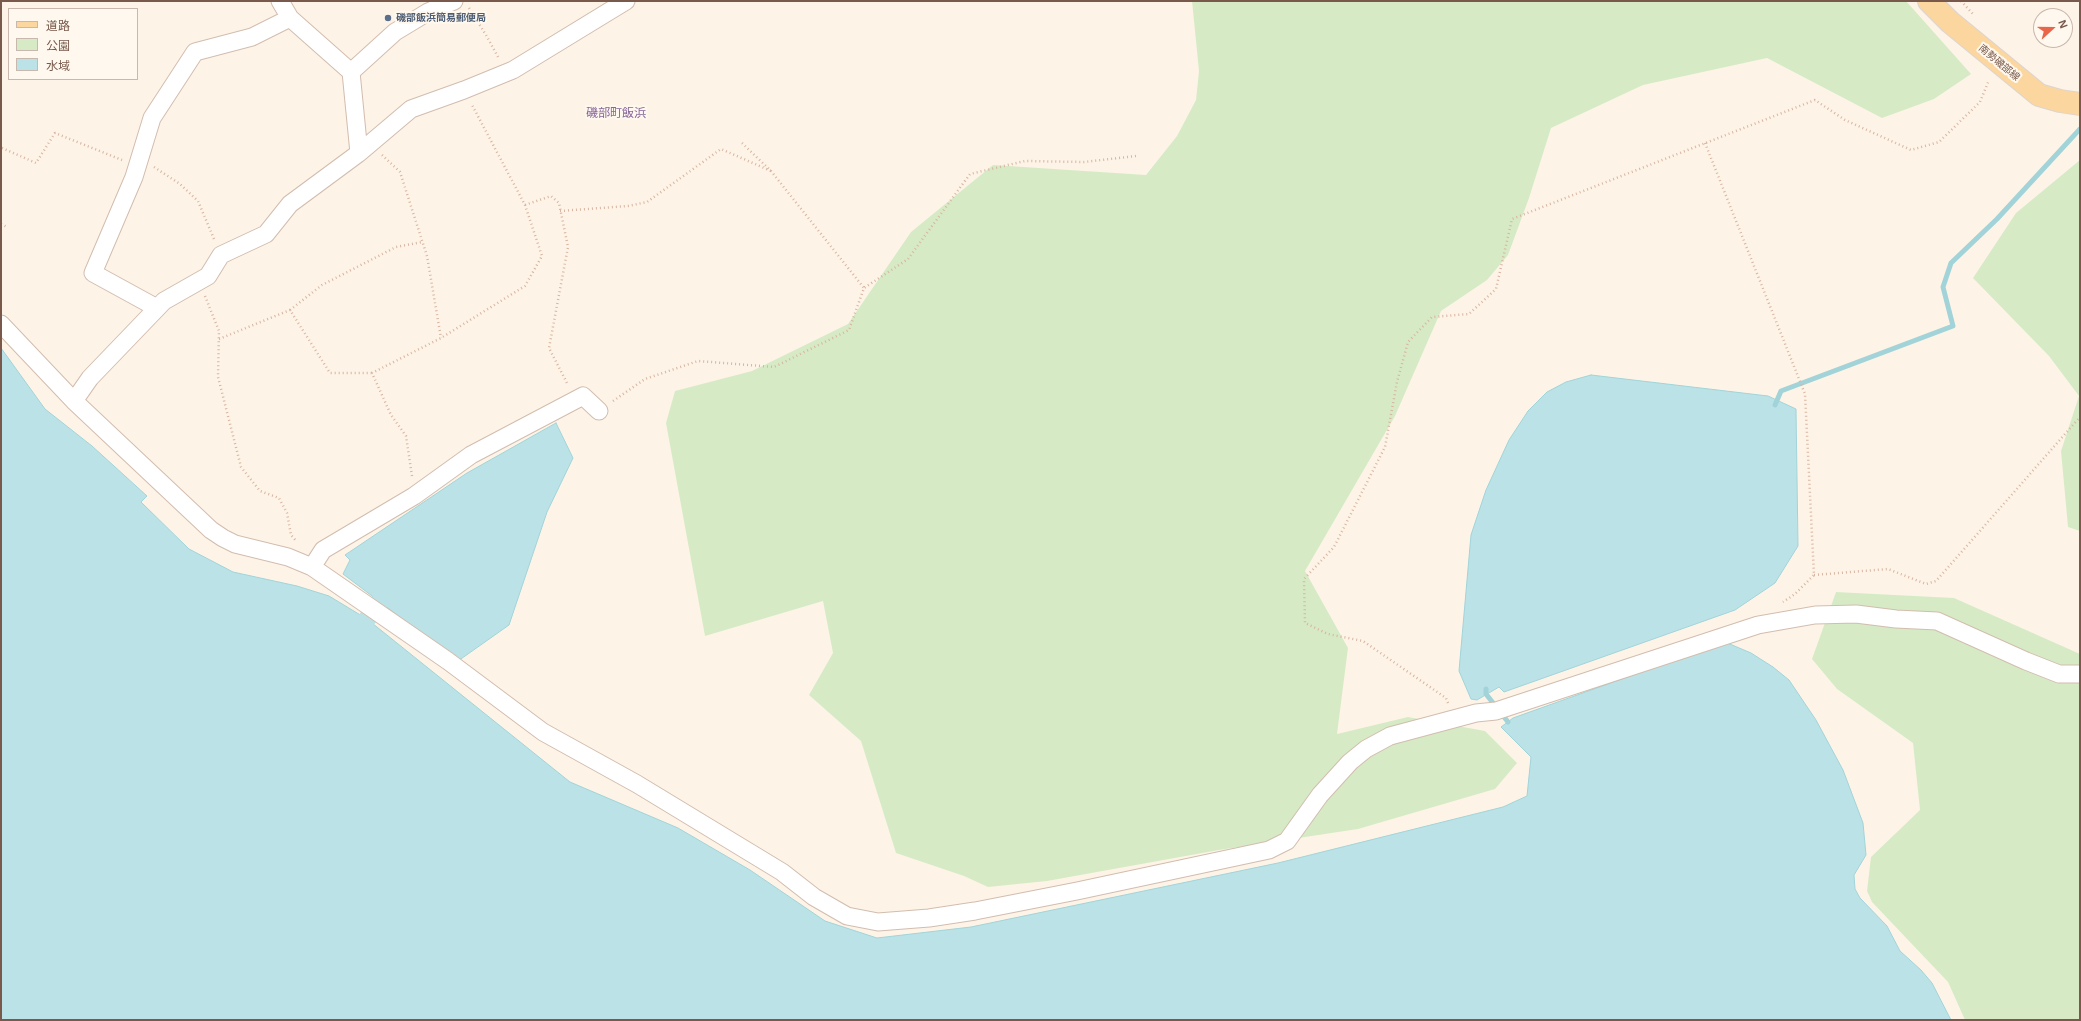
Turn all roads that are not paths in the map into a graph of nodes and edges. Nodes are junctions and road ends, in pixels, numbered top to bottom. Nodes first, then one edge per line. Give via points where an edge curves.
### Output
1 (280, 1) edge
2 (626, 1) edge
3 (1929, 1) edge
4 (461, 4) edge
5 (290, 18) junction
6 (351, 72) junction
7 (2080, 104) edge
8 (365, 148) junction
9 (157, 308) junction
10 (1, 324) edge
11 (74, 401) junction
12 (599, 411) road end
13 (312, 568) junction
14 (2080, 674) edge

1 - 5 street
2 - 8 street via 505,73 411,109
3 - 7 main road, 南勢磯部線 via 1950,22 2039,95 2060,102
4 - 6 street via 428,12 396,32
5 - 6 street
5 - 9 street via 252,38 196,52 152,118 139,162 93,273
6 - 8 street
8 - 9 street via 290,204 266,234 221,255 208,276 164,301
9 - 11 street via 90,378
10 - 11 street
11 - 13 street via 211,530 235,544 288,557
12 - 13 street via 583,396 471,455 414,496 324,550
13 - 14 street via 392,621 543,732 637,784 782,872 814,897 847,916 878,922 929,918 1077,892 1269,850 1287,841 1320,794 1350,762 1366,749 1390,736 1476,713 1496,711 1751,627 1770,623 1815,615 1856,614 1937,621 2059,674

